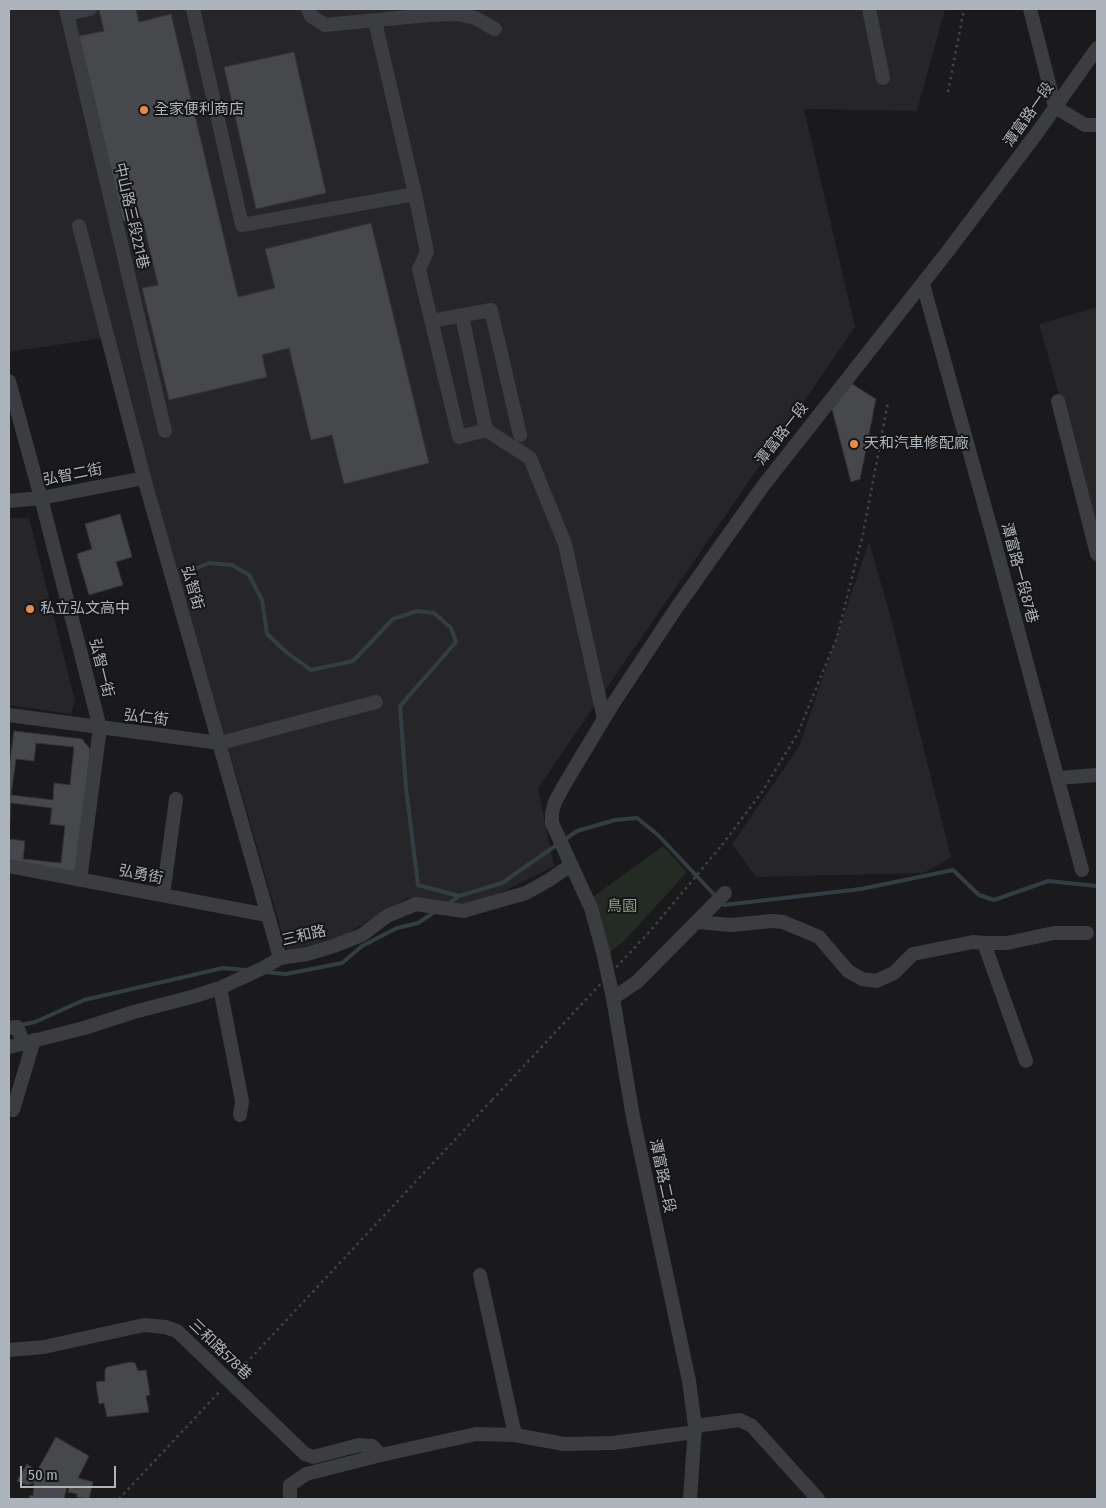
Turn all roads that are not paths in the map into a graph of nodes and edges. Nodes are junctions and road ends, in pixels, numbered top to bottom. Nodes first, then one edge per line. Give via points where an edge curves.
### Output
1 (90, 9) edge
2 (193, 9) edge
3 (308, 9) edge
4 (869, 9) edge
5 (1030, 9) edge
6 (66, 11) edge
7 (375, 21) junction
8 (495, 30) dead end
9 (1097, 48) edge
10 (883, 78) dead end
11 (1055, 107) junction
12 (1097, 125) edge
13 (415, 194) junction
14 (79, 226) dead end
15 (923, 284) junction
16 (462, 316) junction
17 (431, 321) junction
18 (9, 381) edge
19 (1058, 401) dead end
20 (486, 430) junction
21 (165, 431) dead end
22 (520, 435) dead end
23 (144, 478) junction
24 (41, 498) junction
25 (9, 501) edge
26 (1097, 554) edge
27 (376, 702) dead end
28 (9, 715) edge
29 (604, 720) junction
30 (100, 728) junction
31 (220, 743) junction
32 (1097, 776) edge
33 (1058, 778) junction
34 (176, 799) dead end
35 (568, 860) junction
36 (9, 866) edge
37 (1082, 870) dead end
38 (80, 880) junction
39 (724, 894) dead end
40 (163, 895) junction
41 (267, 915) junction
42 (701, 917) junction
43 (1087, 933) dead end
44 (984, 943) junction
45 (280, 958) junction
46 (220, 988) junction
47 (613, 998) junction
48 (9, 1028) edge
49 (29, 1042) junction
50 (9, 1048) edge
51 (1026, 1061) dead end
52 (12, 1110) dead end
53 (240, 1115) dead end
54 (480, 1275) dead end
55 (9, 1350) edge
56 (695, 1430) junction
57 (515, 1435) junction
58 (381, 1454) junction
59 (290, 1499) edge
60 (690, 1499) edge
61 (818, 1499) edge

1 - 6 street
2 - 13 street via 242,225
3 - 7 street via 311,16 325,24
4 - 10 street
5 - 11 street
6 - 21 street, 中山路三段221巷
7 - 8 street via 458,14 475,18
7 - 13 street
9 - 11 street, 潭富路一段
11 - 12 street via 1085,125
11 - 15 street, 潭富路一段
13 - 17 street via 427,252 419,269
14 - 23 street, 弘智街
15 - 29 street, 潭富路一段 via 763,486
15 - 33 street, 潭富路一段87巷
16 - 17 street
16 - 20 street
16 - 22 street via 491,310
17 - 20 street via 459,437
18 - 24 street, 弘智一街
19 - 26 street
20 - 29 street via 530,458 565,544
23 - 24 street, 弘智二街
23 - 31 street, 弘智街
24 - 25 street, 弘智二街
24 - 30 street, 弘智一街
27 - 31 street
28 - 30 street, 弘仁街
29 - 35 street, 潭富路一段 via 563,787 552,813 552,823
30 - 31 street, 弘仁街
30 - 38 street, 弘智一街
31 - 41 street, 弘智街
32 - 33 street
33 - 37 street, 潭富路一段87巷
34 - 40 street
35 - 45 street, 三和路 via 549,880 526,893 463,911 416,904 387,916 362,935 307,954
35 - 47 street, 潭富路二段 via 591,908
36 - 38 street, 弘勇街
38 - 40 street, 弘勇街
39 - 42 street
40 - 41 street, 弘勇街
41 - 45 street, 弘智街
42 - 44 street via 731,925 783,922 819,937 848,971 862,979 876,981 894,973 913,954 973,942
42 - 47 street via 637,982
43 - 44 street via 1054,933 1007,943
44 - 51 street
45 - 46 street, 三和路
46 - 49 street, 三和路
46 - 53 street via 242,1102
47 - 56 street, 潭富路二段 via 633,1117 689,1381
48 - 49 street via 17,1027
49 - 50 street, 三和路
49 - 52 street
54 - 57 street
55 - 58 street, 三和路578巷 via 44,1347 144,1325 165,1326 177,1330 305,1454 313,1457 359,1445 372,1446
56 - 57 street via 613,1443 564,1444
56 - 60 street, 潭富路二段
56 - 61 street via 740,1420 752,1426
57 - 58 street via 476,1434
58 - 59 street via 306,1474 290,1485

